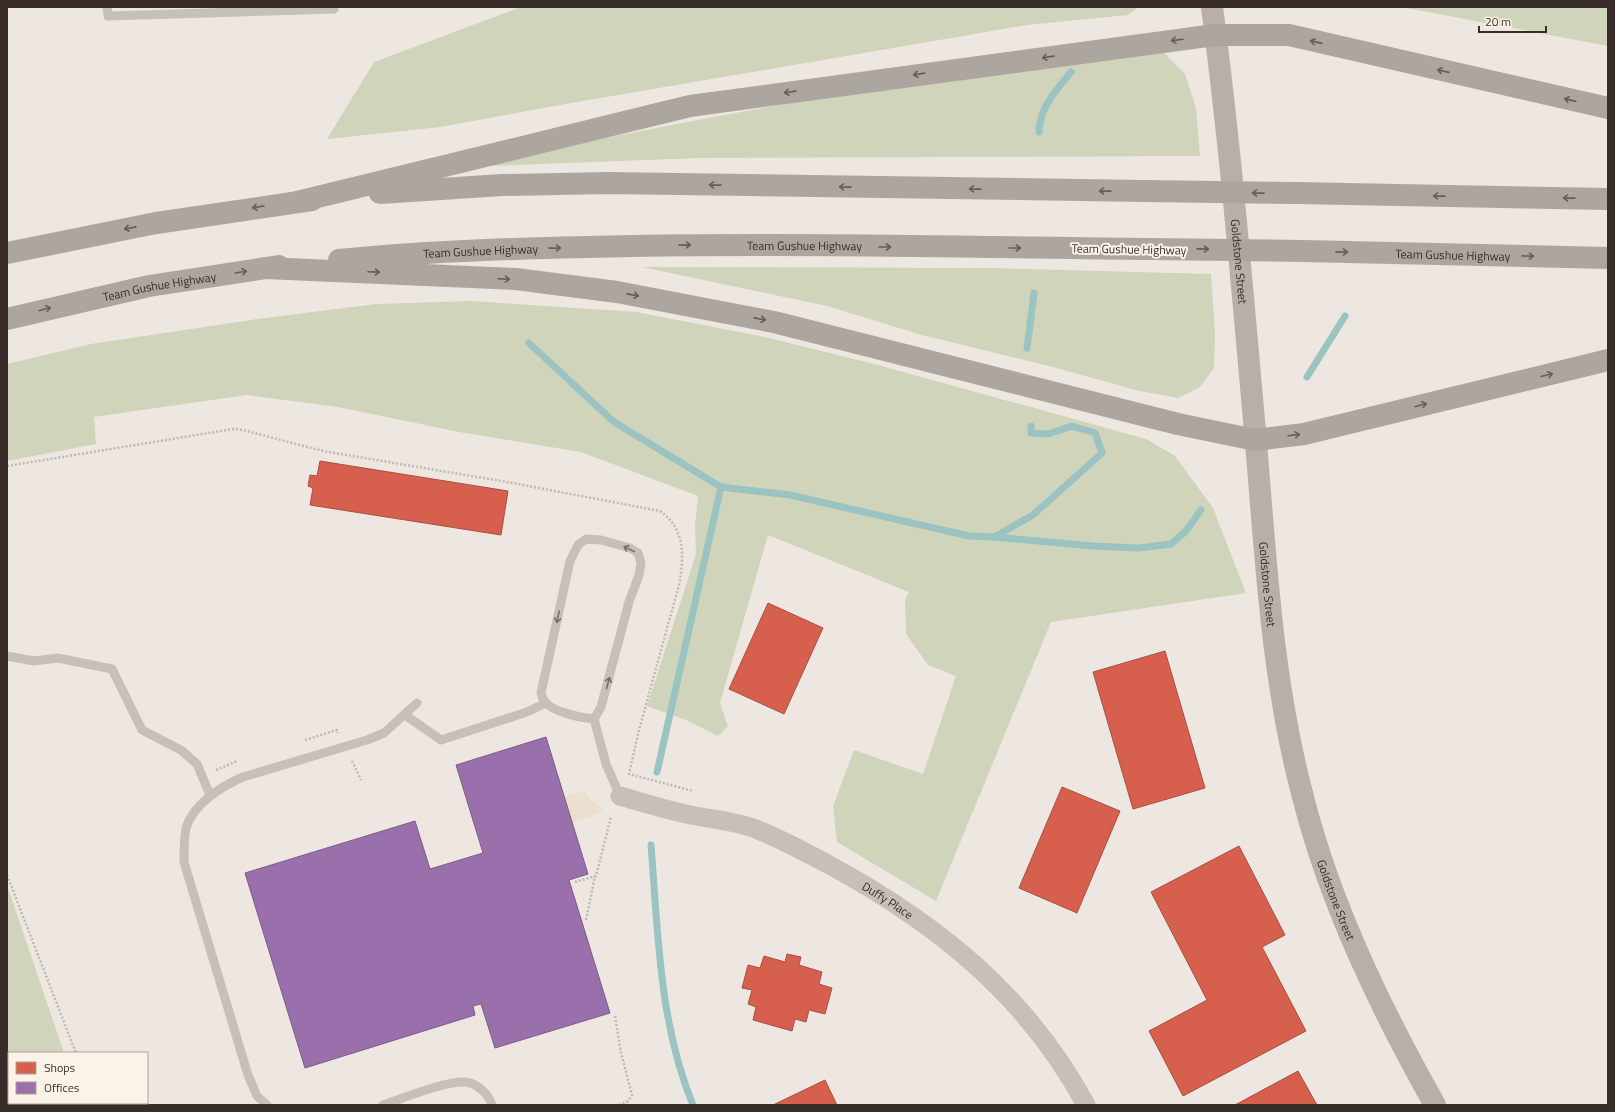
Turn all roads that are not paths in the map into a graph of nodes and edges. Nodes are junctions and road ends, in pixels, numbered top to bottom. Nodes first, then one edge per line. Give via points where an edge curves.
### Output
1 (107, 7) edge
2 (1212, 7) edge
3 (278, 9) edge
4 (334, 9) dead end
5 (1215, 35) junction
6 (1608, 108) edge
7 (1608, 199) edge
8 (297, 202) junction
9 (7, 252) edge
10 (1608, 258) edge
11 (265, 268) junction
12 (7, 319) edge
13 (1608, 360) edge
14 (1255, 440) junction
15 (7, 656) edge
16 (417, 703) dead end
17 (546, 703) junction
18 (405, 715) junction
19 (594, 719) junction
20 (210, 795) junction
21 (620, 796) joint
22 (267, 1105) edge
23 (382, 1105) edge
24 (492, 1105) edge
25 (1086, 1105) edge
26 (1435, 1105) edge

1 - 3 lane via 108,16
2 - 5 main road, Goldstone Street
3 - 4 lane
6 -> 5 highway via 1289,36
5 -> 8 highway via 690,106
5 - 14 main road, Goldstone Street
7 -> 8 highway, bridge via 608,183 502,185 398,191
8 -> 9 highway via 156,223
11 -> 10 highway, Team Gushue Highway, bridge via 401,253 702,245 1303,251
12 -> 11 highway, Team Gushue Highway via 149,286
11 -> 14 highway via 516,279 616,292 774,322 1178,424
14 -> 13 highway via 1304,434
14 - 26 main road, Goldstone Street via 1270,620 1279,688 1303,798 1319,855 1355,945 1385,1012
15 - 20 lane via 34,661 58,658 112,669 142,730 181,750 197,764
16 - 18 lane
17 - 18 lane via 527,712 441,740
17 - 19 lane via 575,717
19 -> 17 lane via 602,707 629,602 639,575 641,563 638,554 630,548 601,540 586,539 578,545 570,561 541,693
18 - 20 lane via 384,733 367,740 243,777 225,784
19 - 21 lane via 606,764
20 - 22 lane via 187,826 184,862 248,1075 257,1096
21 - 25 street, Duffy Place via 757,829 878,892 929,926 968,957 1006,995 1044,1037
23 - 24 lane via 450,1084 467,1082 482,1090

